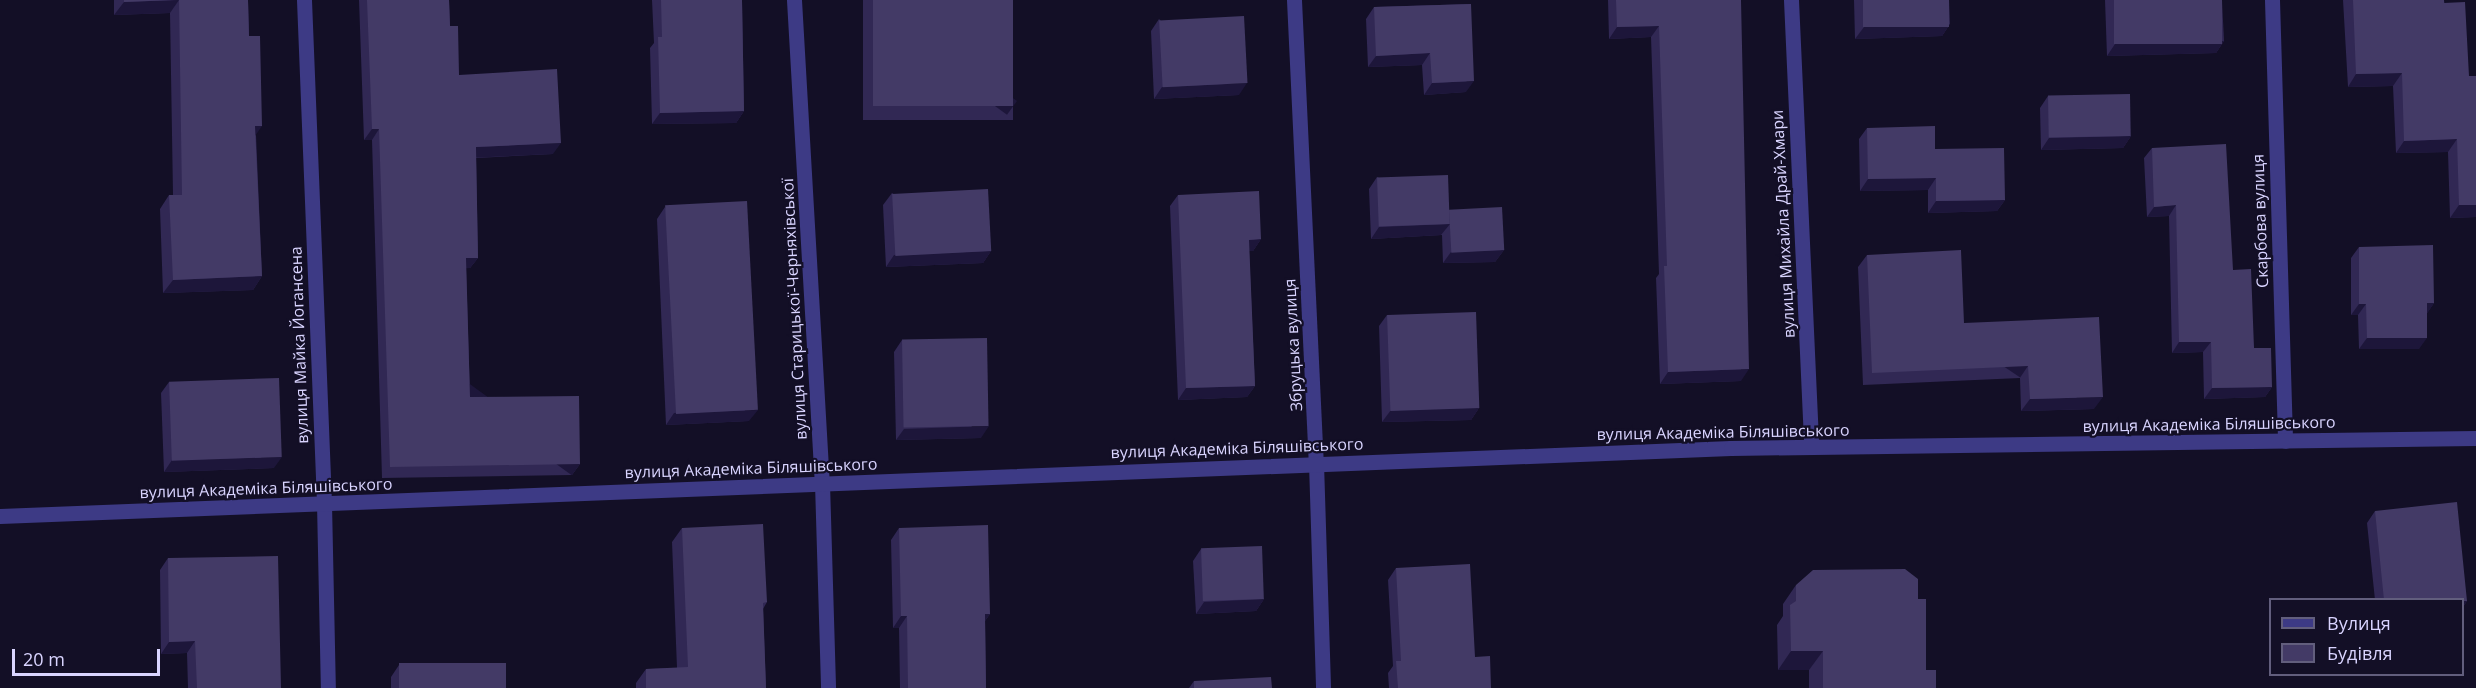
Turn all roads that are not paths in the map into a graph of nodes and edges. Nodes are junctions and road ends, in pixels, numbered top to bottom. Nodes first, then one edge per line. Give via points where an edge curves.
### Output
1 (304, 0) edge
2 (794, 0) edge
3 (1294, 0) edge
4 (1791, 0) edge
5 (2272, 0) edge
6 (2476, 438) edge
7 (2285, 441) junction
8 (1811, 447) junction
9 (1316, 463) junction
10 (822, 483) junction
11 (324, 503) junction
12 (0, 516) edge
13 (328, 688) edge
14 (828, 688) edge
15 (1323, 688) edge

1 - 11 street, вулиця Майка Йогансена
2 - 10 street, вулиця Старицької-Черняхівської
3 - 9 street, Збруцька вулиця
4 - 8 street, вулиця Михайла Драй-Хмари
5 - 7 street, Скарбова вулиця
6 - 7 street, вулиця Академіка Біляшівського
7 - 8 street, вулиця Академіка Біляшівського
8 - 9 street, вулиця Академіка Біляшівського
9 - 10 street, вулиця Академіка Біляшівського
9 - 15 street, Збруцька вулиця
10 - 11 street, вулиця Академіка Біляшівського
10 - 14 street, вулиця Старицької-Черняхівської
11 - 12 street, вулиця Академіка Біляшівського
11 - 13 street, вулиця Майка Йогансена

